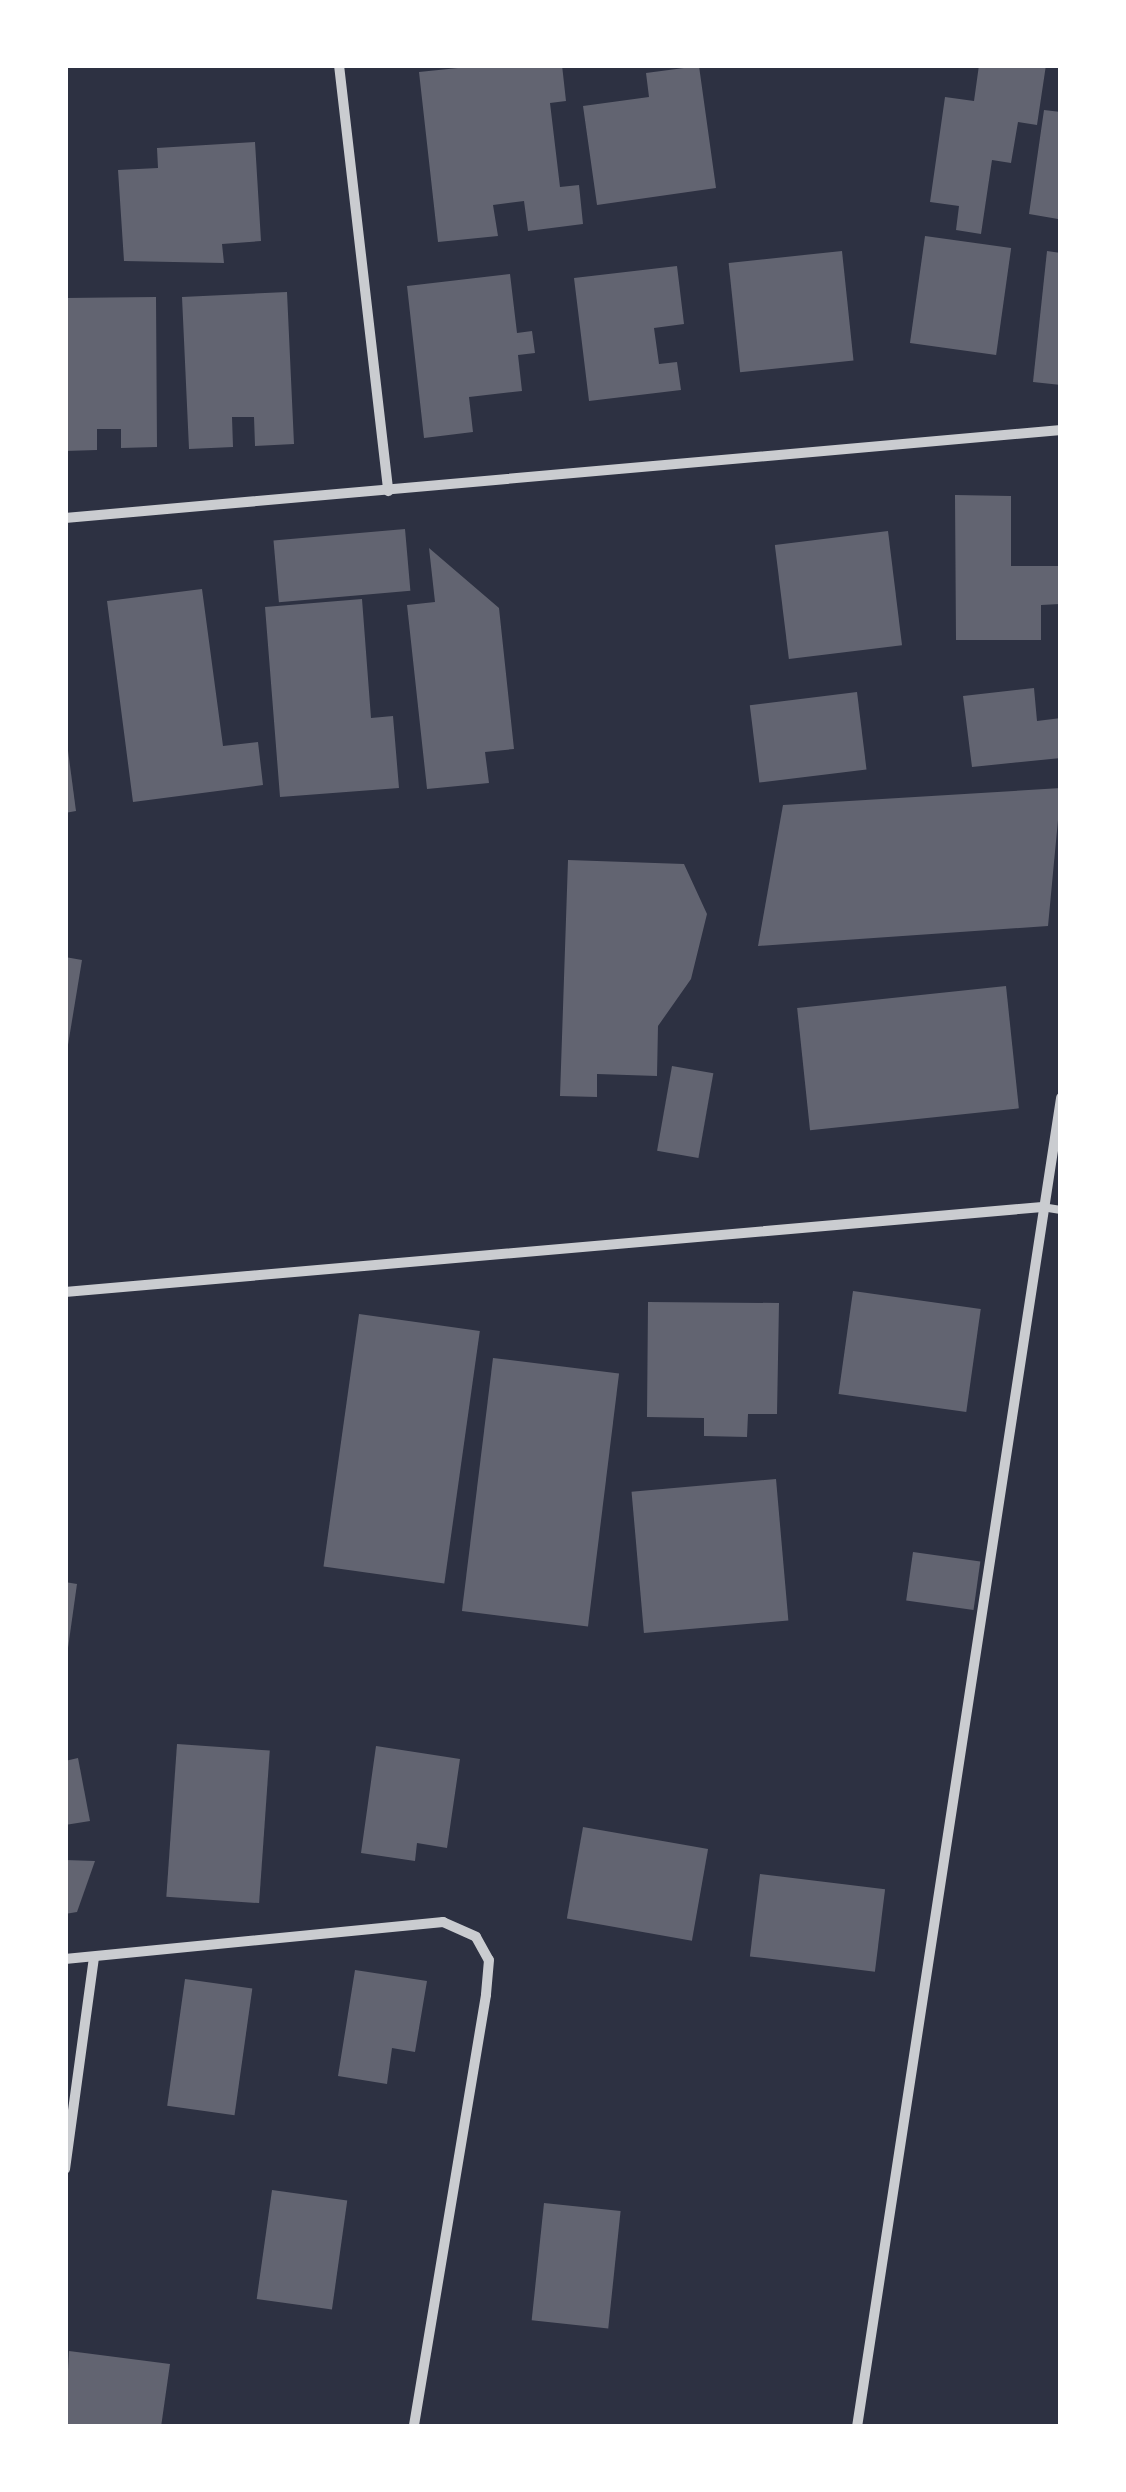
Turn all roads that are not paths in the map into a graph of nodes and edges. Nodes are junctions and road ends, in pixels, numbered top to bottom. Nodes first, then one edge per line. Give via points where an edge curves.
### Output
1 (339, 65) edge
2 (1061, 430) edge
3 (388, 491) junction
4 (65, 518) edge
5 (1061, 1098) edge
6 (1042, 1207) junction
7 (1061, 1210) edge
8 (65, 1292) edge
9 (94, 1957) junction
10 (65, 1959) edge
11 (65, 2169) edge
12 (414, 2427) edge
13 (857, 2427) edge

1 - 3 street
2 - 3 street
3 - 4 street
5 - 6 street
6 - 7 lane
6 - 8 street
6 - 13 street
9 - 10 street
9 - 11 street
9 - 12 street via 443,1922 476,1936 489,1960 486,1995

